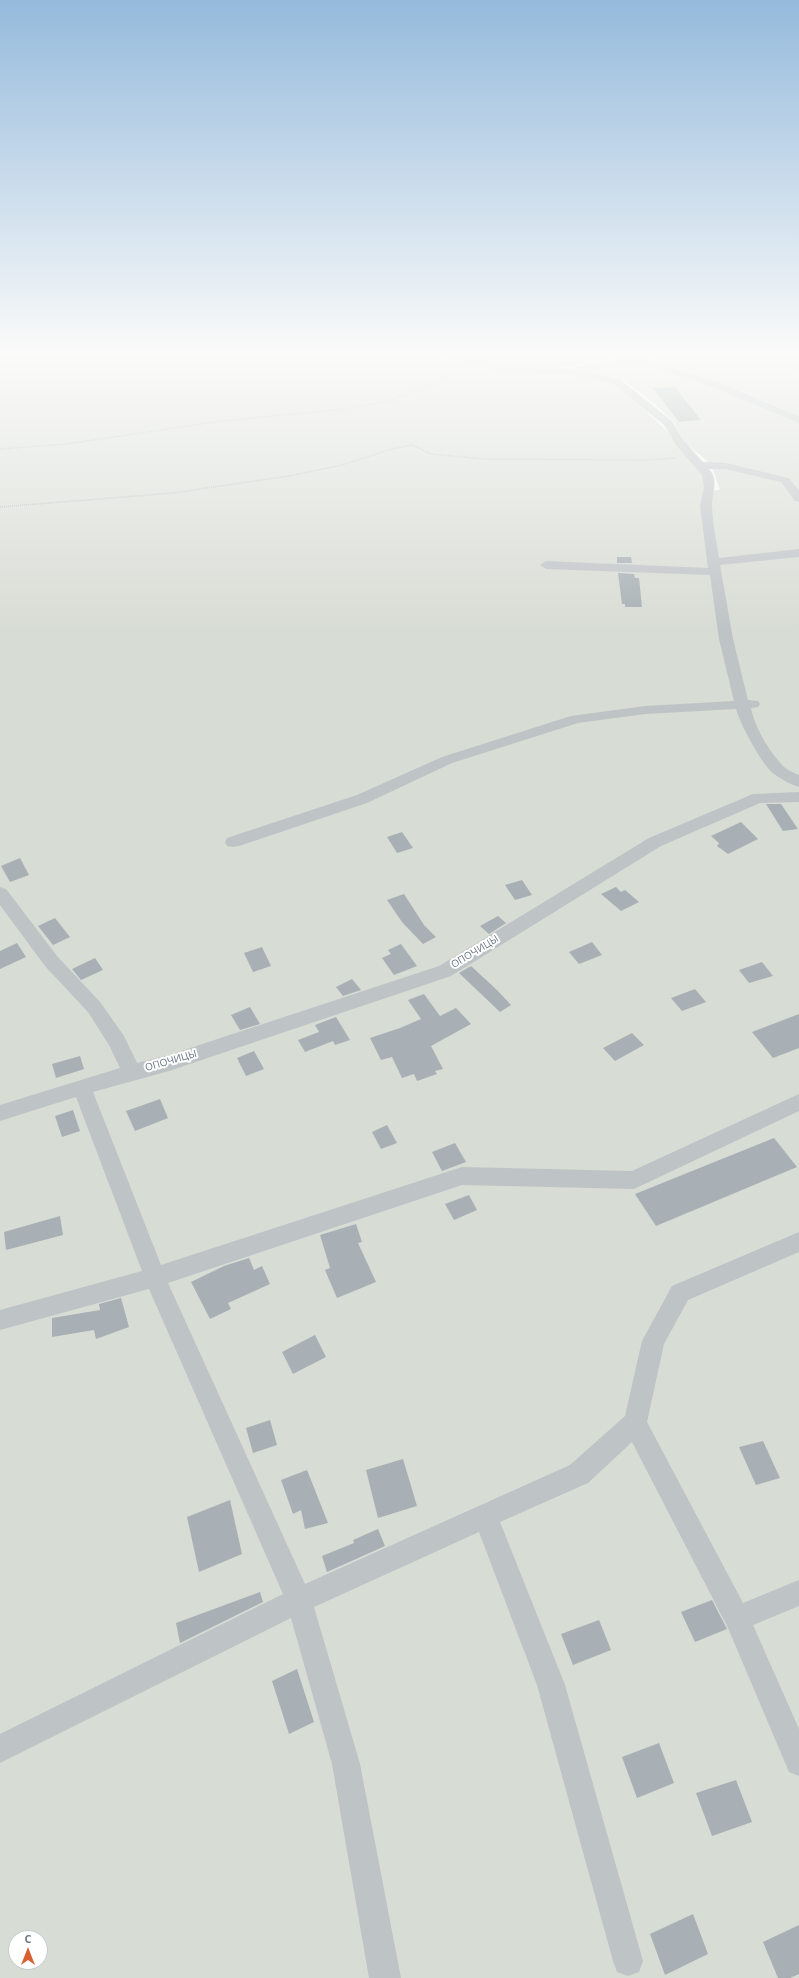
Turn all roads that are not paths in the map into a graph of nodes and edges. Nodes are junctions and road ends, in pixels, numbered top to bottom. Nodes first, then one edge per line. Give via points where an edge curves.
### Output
1 (683, 446) edge
2 (698, 461) junction
3 (799, 498) edge
4 (799, 553) edge
5 (546, 565) dead end
6 (715, 567) junction
7 (748, 704) junction
8 (797, 779) edge
9 (799, 797) edge
10 (233, 842) dead end
11 (0, 893) edge
12 (132, 1072) junction
13 (82, 1087) junction
14 (794, 1104) edge
15 (0, 1113) edge
16 (799, 1242) edge
17 (155, 1277) junction
18 (0, 1320) edge
19 (635, 1423) junction
20 (485, 1516) junction
21 (799, 1593) edge
22 (299, 1600) junction
23 (737, 1619) junction
24 (0, 1749) edge
25 (799, 1762) edge
26 (628, 1961) dead end
27 (385, 1978) edge

1 - 2 street
2 - 3 street via 785,480
2 - 6 street via 708,474 710,487 706,506
4 - 6 street
5 - 6 street
6 - 7 street via 726,639
7 - 8 street via 746,718 761,746 778,770
7 - 10 street via 645,710 576,719 447,760 362,799
9 - 12 street, ОПОЧИЦЫ via 758,798 655,842 445,971 169,1063
11 - 12 street via 51,960 94,1007 117,1041
12 - 13 street, ОПОЧИЦЫ
13 - 15 street, ОПОЧИЦЫ
13 - 17 street
14 - 17 street via 634,1180 462,1176
16 - 19 street via 680,1293 653,1341
17 - 18 street
17 - 22 street
19 - 20 street via 579,1474
19 - 23 street
20 - 22 street
20 - 26 street via 551,1685
21 - 23 street
22 - 24 street
22 - 27 street via 346,1764
23 - 25 street

